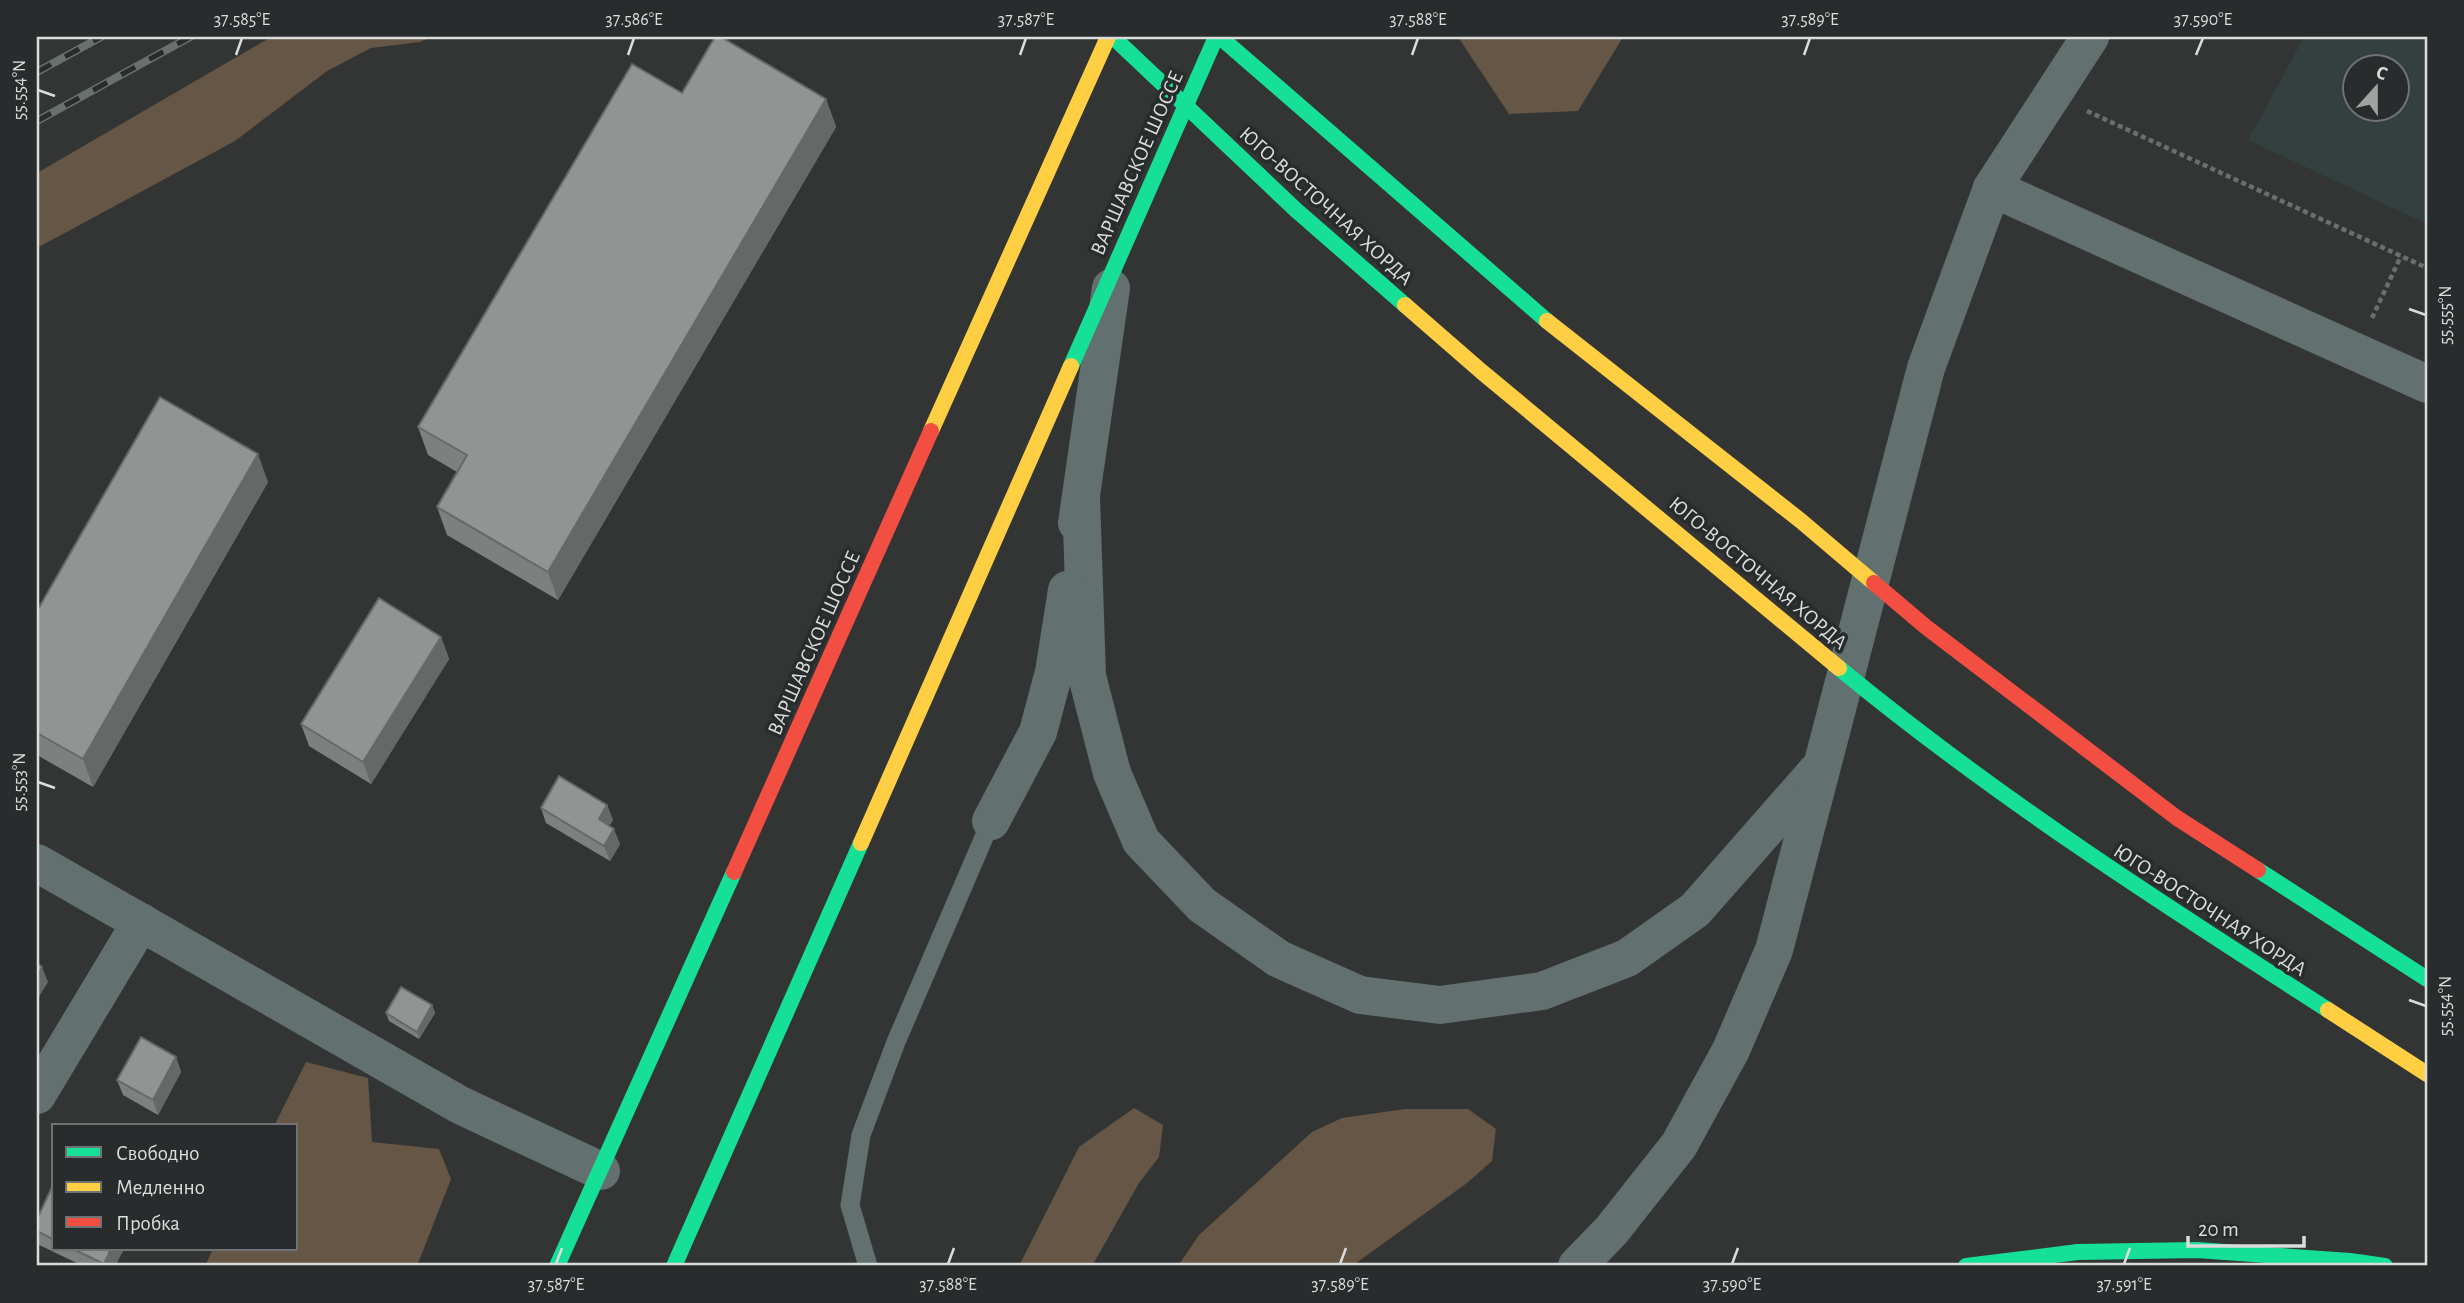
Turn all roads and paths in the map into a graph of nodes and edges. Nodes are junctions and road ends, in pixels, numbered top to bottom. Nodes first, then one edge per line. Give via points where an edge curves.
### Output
1 (1111, 37) edge
2 (1218, 37) edge
3 (2090, 37) edge
4 (2051, 94) junction
5 (1992, 188) junction
6 (2401, 256) junction
7 (2427, 268) edge
8 (1114, 269) junction
9 (2356, 352) junction
10 (2427, 384) edge
11 (1081, 497) junction
12 (1825, 761) junction
13 (991, 821) joint
14 (37, 863) edge
15 (141, 922) junction
16 (2427, 979) edge
17 (2427, 1074) edge
18 (37, 1095) edge
19 (601, 1171) junction
20 (557, 1266) edge
21 (674, 1266) edge
22 (869, 1266) edge
23 (1577, 1266) edge
24 (1966, 1266) edge
25 (2385, 1266) edge

1 - 17 main road, ЮГО-ВОСТОЧНАЯ ХОРДА via 1296,211 1482,372 1895,714 2126,881
1 - 19 main road, ВАРШАВСКОЕ ШОССЕ
2 - 8 main road, ВАРШАВСКОЕ ШОССЕ
2 - 16 main road via 1536,312 1801,521 1926,627 2177,818
3 - 4 street
4 - 5 street
4 - 6 path
5 - 9 street
5 - 12 street via 1926,368
6 - 7 path
6 - 9 path
8 - 11 street
8 - 21 main road, ВАРШАВСКОЕ ШОССЕ
9 - 10 street
11 - 12 street via 1087,676 1112,773 1141,841 1202,905 1235,929 1279,959 1360,995 1440,1005 1542,991 1627,958 1695,910
11 - 13 street via 1054,672 1038,732
12 - 23 street via 1774,950 1731,1049 1679,1145
13 - 22 lane via 861,1135 850,1205
14 - 15 street
15 - 18 street
15 - 19 street via 460,1105
19 - 20 main road, ВАРШАВСКОЕ ШОССЕ
24 - 25 main road via 2078,1252 2197,1250

